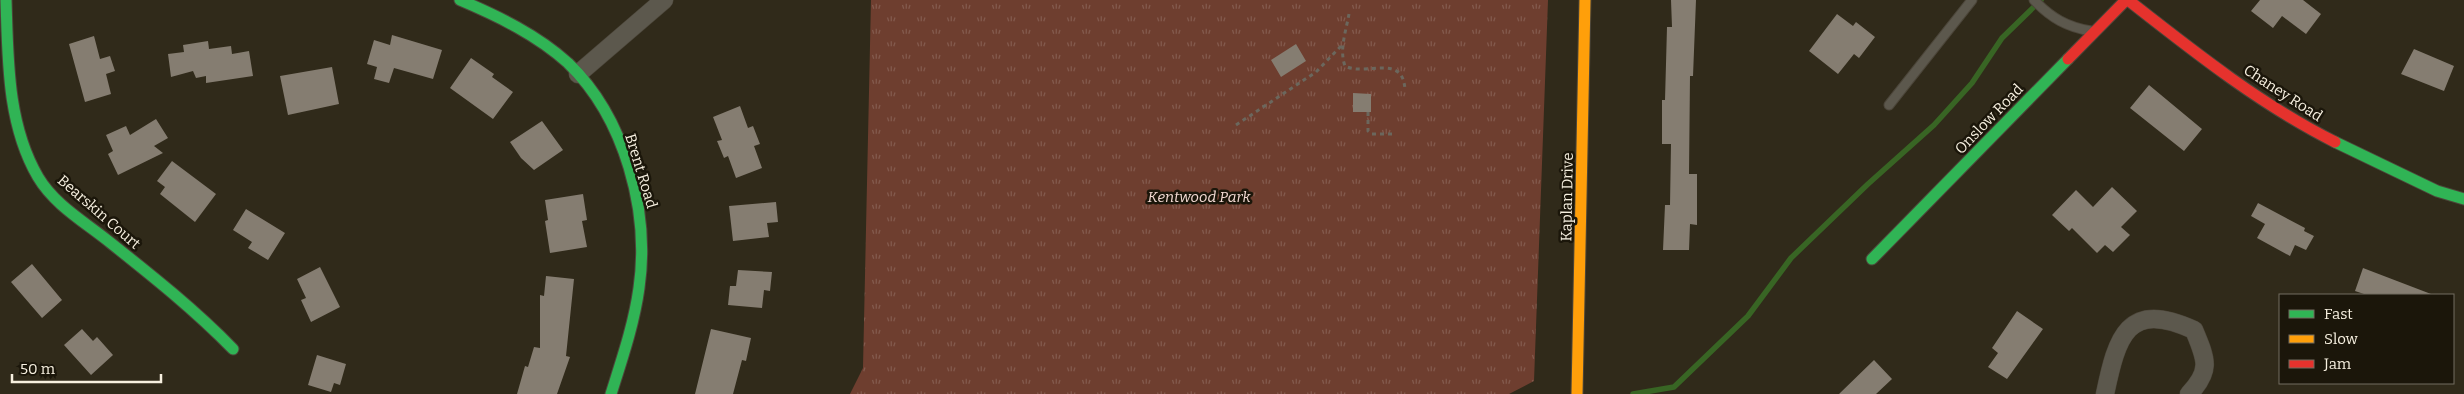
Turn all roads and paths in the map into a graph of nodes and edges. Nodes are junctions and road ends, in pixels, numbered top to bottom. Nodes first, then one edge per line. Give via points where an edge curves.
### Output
1 (6, 0) edge
2 (460, 0) edge
3 (664, 0) edge
4 (1585, 0) edge
5 (1972, 0) edge
6 (2034, 0) edge
7 (2127, 0) edge
8 (1349, 14) dead end
9 (2095, 32) junction
10 (1343, 44) junction
11 (578, 74) junction
12 (1405, 91) dead end
13 (1889, 105) dead end
14 (1368, 112) dead end
15 (1236, 125) dead end
16 (1392, 134) dead end
17 (2464, 199) edge
18 (1872, 260) dead end
19 (233, 349) dead end
20 (611, 394) edge
21 (1577, 394) edge
22 (2105, 394) edge
23 (2189, 394) edge

1 - 19 street, Bearskin Court via 12,95 18,127 38,178 60,202 203,318
2 - 11 street, Brent Road via 483,9 534,38
3 - 11 street
4 - 21 street, Kaplan Drive
5 - 13 lane
6 - 9 lane via 2044,11 2070,27
7 - 9 street, Onslow Road
7 - 17 street, Chaney Road via 2295,122 2437,191
8 - 10 path
9 - 18 street, Onslow Road
10 - 12 path via 1345,66 1350,69 1385,68 1400,73 1405,79
10 - 15 path via 1316,72
11 - 20 street, Brent Road via 620,144 637,196 640,219 641,273 637,300
14 - 16 path via 1368,132
22 - 23 street via 2118,345 2127,330 2148,318 2171,320 2194,330 2205,367 2202,381

